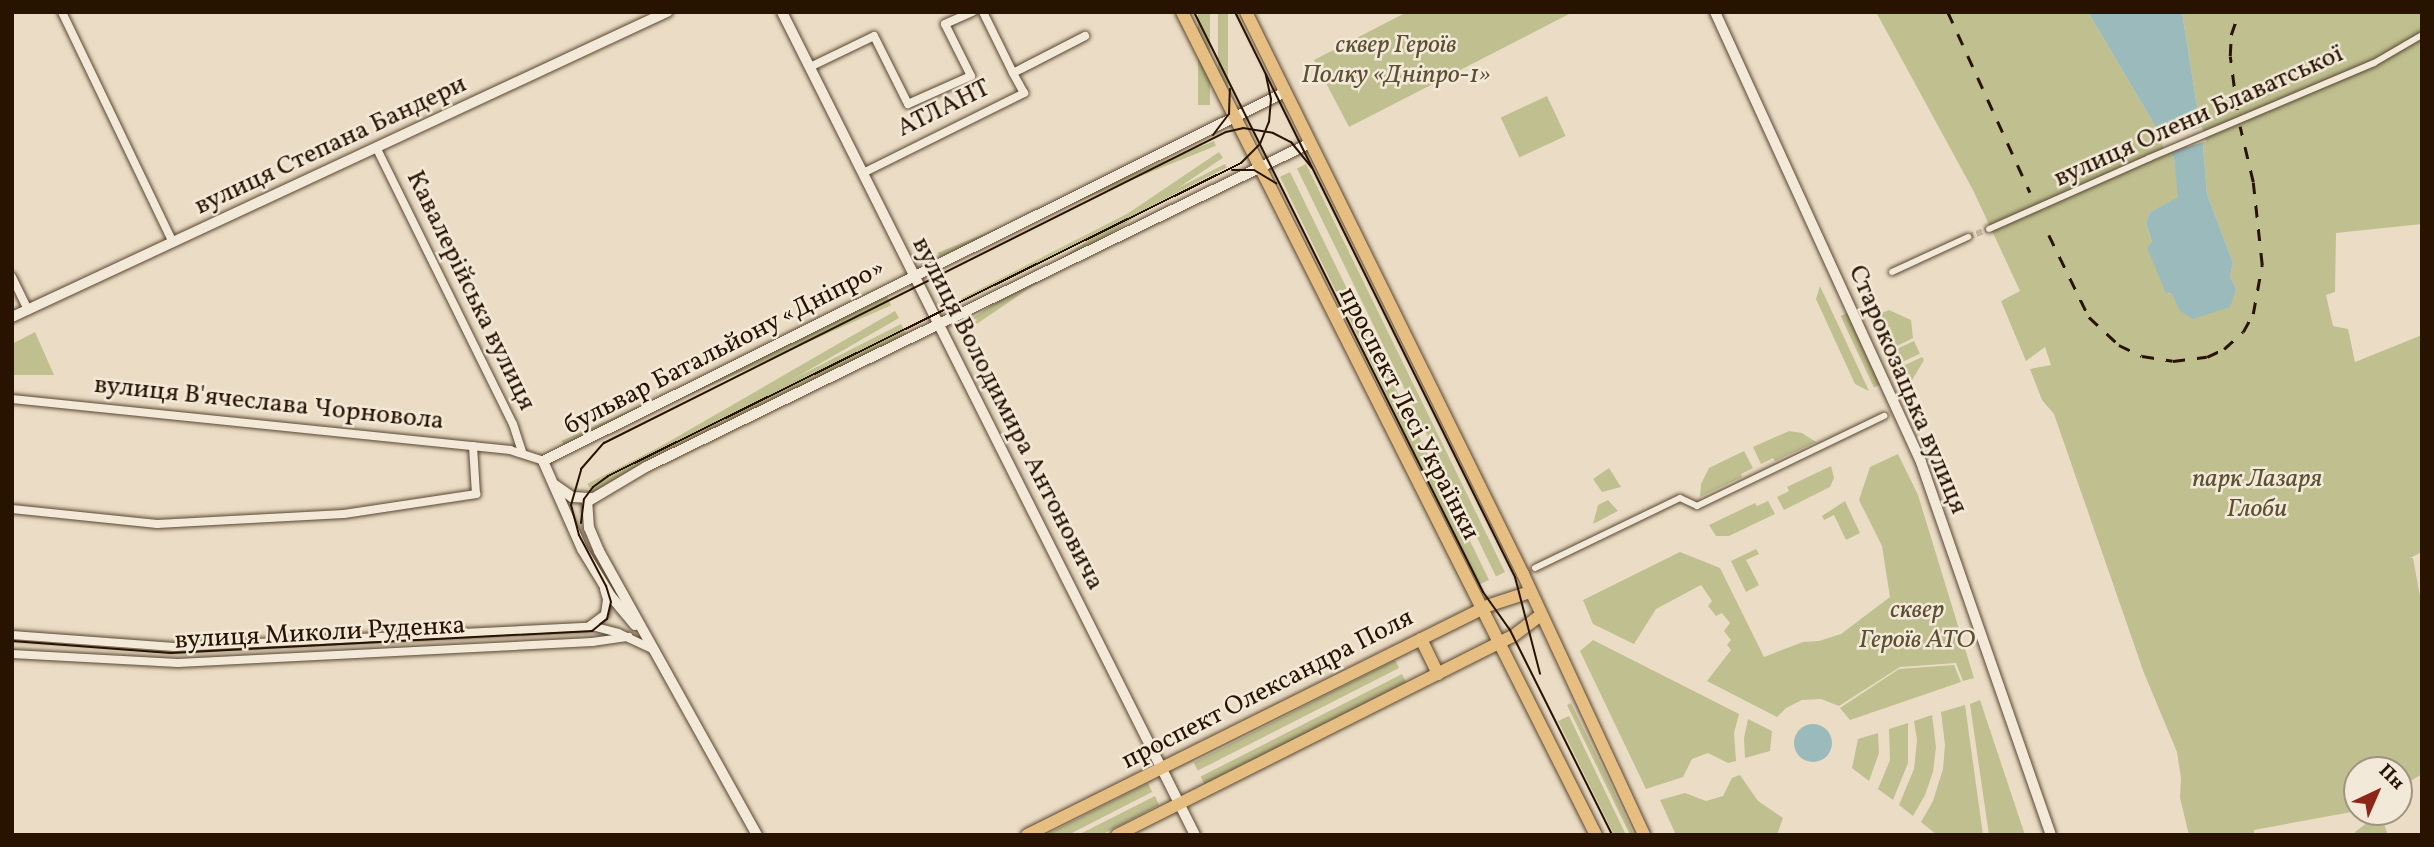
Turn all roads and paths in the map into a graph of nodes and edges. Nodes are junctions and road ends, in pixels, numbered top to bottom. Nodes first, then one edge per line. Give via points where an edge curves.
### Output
1 (62, 12) edge
2 (667, 12) edge
3 (782, 12) edge
4 (972, 12) edge
5 (983, 12) edge
6 (1182, 12) edge
7 (1246, 12) edge
8 (1714, 12) edge
9 (2422, 35) edge
10 (810, 67) junction
11 (1017, 71) junction
12 (1285, 92) junction
13 (1234, 117) junction
14 (1310, 143) junction
15 (377, 149) junction
16 (1259, 167) junction
17 (863, 173) junction
18 (1989, 229) tunnel mouth
19 (1968, 237) tunnel mouth
20 (173, 243) junction
21 (1892, 272) dead end
22 (915, 275) junction
23 (12, 276) edge
24 (28, 310) junction
25 (12, 317) edge
26 (939, 324) junction
27 (12, 398) edge
28 (1884, 416) dead end
29 (473, 446) junction
30 (522, 452) junction
31 (543, 461) junction
32 (552, 482) junction
33 (589, 500) junction
34 (12, 509) edge
35 (1535, 568) dead end
36 (601, 583) junction
37 (1530, 592) junction
38 (1481, 609) junction
39 (1540, 616) junction
40 (592, 626) junction
41 (12, 635) edge
42 (644, 635) junction
43 (629, 637) junction
44 (1421, 639) junction
45 (1500, 643) junction
46 (653, 649) junction
47 (12, 654) edge
48 (1438, 674) junction
49 (1162, 769) junction
50 (1179, 804) junction
51 (757, 835) edge
52 (1027, 835) edge
53 (1117, 835) edge
54 (1195, 835) edge
55 (1596, 835) edge
56 (1644, 835) edge
57 (2051, 835) edge

1 - 20 street
2 - 15 street, вулиця Степана Бандери
3 - 10 street, вулиця Володимира Антоновича
4 - 10 street, АТЛАНТ via 946,24 971,76 908,104 874,36
5 - 11 street, АТЛАНТ
6 - 13 main road, проспект Лесі Українки
7 - 12 main road, проспект Лесі Українки
8 - 57 street, Старокозацька вулиця via 1921,462
9 - 18 street, вулиця Олени Блаватської via 2374,63
10 - 17 street, вулиця Володимира Антоновича
11 - 11 street, АТЛАНТ via 1061,48 1085,36
11 - 17 street, АТЛАНТ via 1024,93
12 - 13 street, бульвар Батальйону «Дніпро»
12 - 14 main road, проспект Лесі Українки
13 - 16 main road, проспект Лесі Українки
13 - 22 street, бульвар Батальйону «Дніпро»
14 - 16 street
14 - 37 main road, проспект Лесі Українки
15 - 20 street, вулиця Степана Бандери
15 - 30 street, Кавалерійська вулиця via 513,424
16 - 26 street
16 - 38 main road, проспект Лесі Українки
17 - 22 street, вулиця Володимира Антоновича
19 - 21 street
20 - 24 street, вулиця Степана Бандери
22 - 26 street, вулиця Володимира Антоновича
22 - 31 street, бульвар Батальйону «Дніпро»
23 - 24 street
24 - 25 street, вулиця Степана Бандери
26 - 33 street via 646,467
26 - 49 street, вулиця Володимира Антоновича
27 - 29 street, вулиця В'ячеслава Чорновола
28 - 35 street via 1697,506 1680,498
29 - 30 street, вулиця В'ячеслава Чорновола
29 - 34 street via 476,494 344,514 158,524
30 - 31 street, бульвар Батальйону «Дніпро»
31 - 32 street
32 - 33 street via 572,497
32 - 36 street
33 - 42 street via 591,536
36 - 40 street via 607,607
36 - 42 street
37 - 38 main road, проспект Олександра Поля
37 - 39 main road, проспект Лесі Українки
38 - 44 main road, проспект Олександра Поля
38 - 45 main road, проспект Лесі Українки
39 - 45 main road
39 - 56 main road, проспект Лесі Українки
40 - 41 street, вулиця Миколи Руденка via 175,647
40 - 43 street, вулиця Миколи Руденка
42 - 46 street
43 - 46 street, вулиця Миколи Руденка
43 - 47 street, вулиця Миколи Руденка via 204,662
44 - 48 main road
44 - 49 main road, проспект Олександра Поля
45 - 48 main road
45 - 55 main road, проспект Лесі Українки
46 - 51 street
48 - 50 main road
49 - 50 street, вулиця Володимира Антоновича
49 - 52 main road, проспект Олександра Поля
50 - 53 main road
50 - 54 street, вулиця Володимира Антоновича

